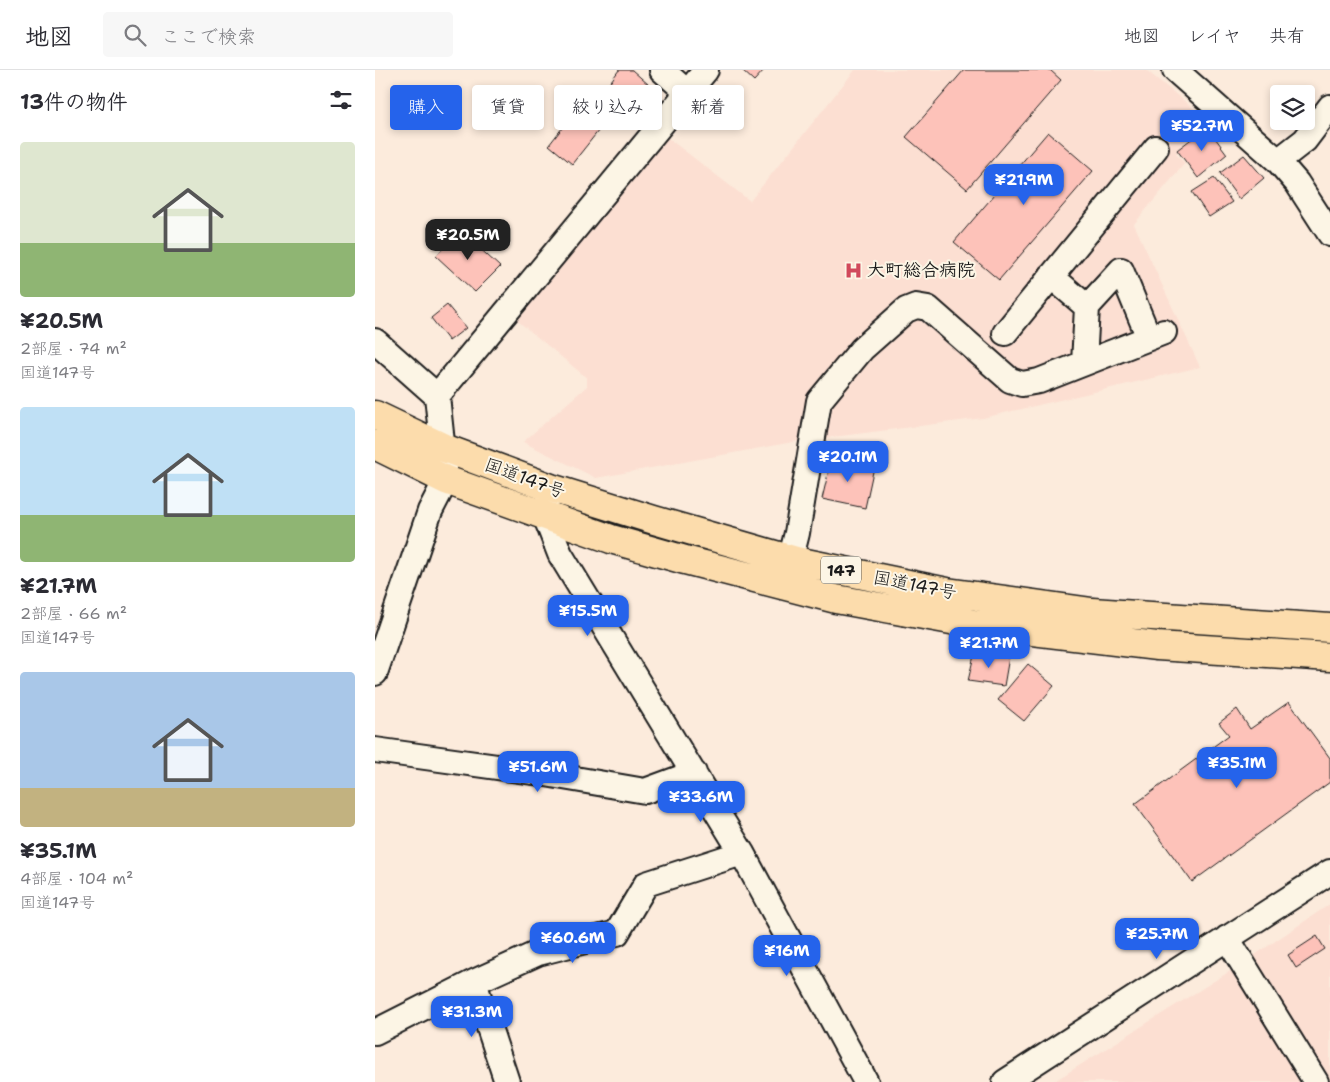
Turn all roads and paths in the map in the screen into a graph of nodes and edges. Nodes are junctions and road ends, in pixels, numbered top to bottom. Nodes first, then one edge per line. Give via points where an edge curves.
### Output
1 (662, 70) edge
2 (706, 70) edge
3 (1175, 70) edge
4 (679, 85) edge
5 (693, 85) edge
6 (1330, 106) edge
7 (672, 110) edge
8 (1156, 148) dead end
9 (1279, 161) junction
10 (1330, 234) edge
11 (1051, 276) junction
12 (1087, 307) junction
13 (1005, 333) dead end
14 (375, 341) edge
15 (1084, 363) junction
16 (437, 396) junction
17 (375, 415) edge
18 (375, 446) edge
19 (443, 448) junction
20 (446, 480) junction
21 (548, 501) junction
22 (787, 573) junction
23 (1330, 628) edge
24 (1330, 657) edge
25 (375, 673) edge
26 (375, 750) edge
27 (694, 773) junction
28 (742, 853) junction
29 (1330, 872) edge
30 (1227, 938) junction
31 (474, 982) junction
32 (375, 1032) edge
33 (507, 1082) edge
34 (866, 1082) edge
35 (1005, 1082) edge
36 (1315, 1082) edge

1 - 4 street
2 - 5 street
3 - 9 street
6 - 9 street via 1305,140
7 - 16 street
8 - 11 street
9 - 10 street
11 - 12 street
11 - 13 street
12 - 15 street
12 - 15 street via 1121,270 1156,335
14 - 16 street
15 - 22 street via 1039,382 1022,384 1010,380 928,308 916,306 906,310 862,349 819,401
16 - 19 street
17 - 19 highway, 国道147号 / 147
18 - 20 highway, 国道147号 / 147
19 - 20 street
19 - 21 highway, 国道147号 / 147
20 - 21 highway, 国道147号 / 147
20 - 25 street via 430,511
21 - 22 highway, 国道147号 / 147 via 654,520
21 - 27 street via 560,554
22 - 23 highway, 国道147号 / 147 via 1092,612
22 - 24 highway, 国道147号 / 147 via 835,599 973,624 1157,646
26 - 27 street via 645,791
27 - 28 street
28 - 31 street via 646,884 617,933 538,953
28 - 34 street
29 - 30 street
30 - 35 street
30 - 36 street
31 - 32 street
31 - 33 street

